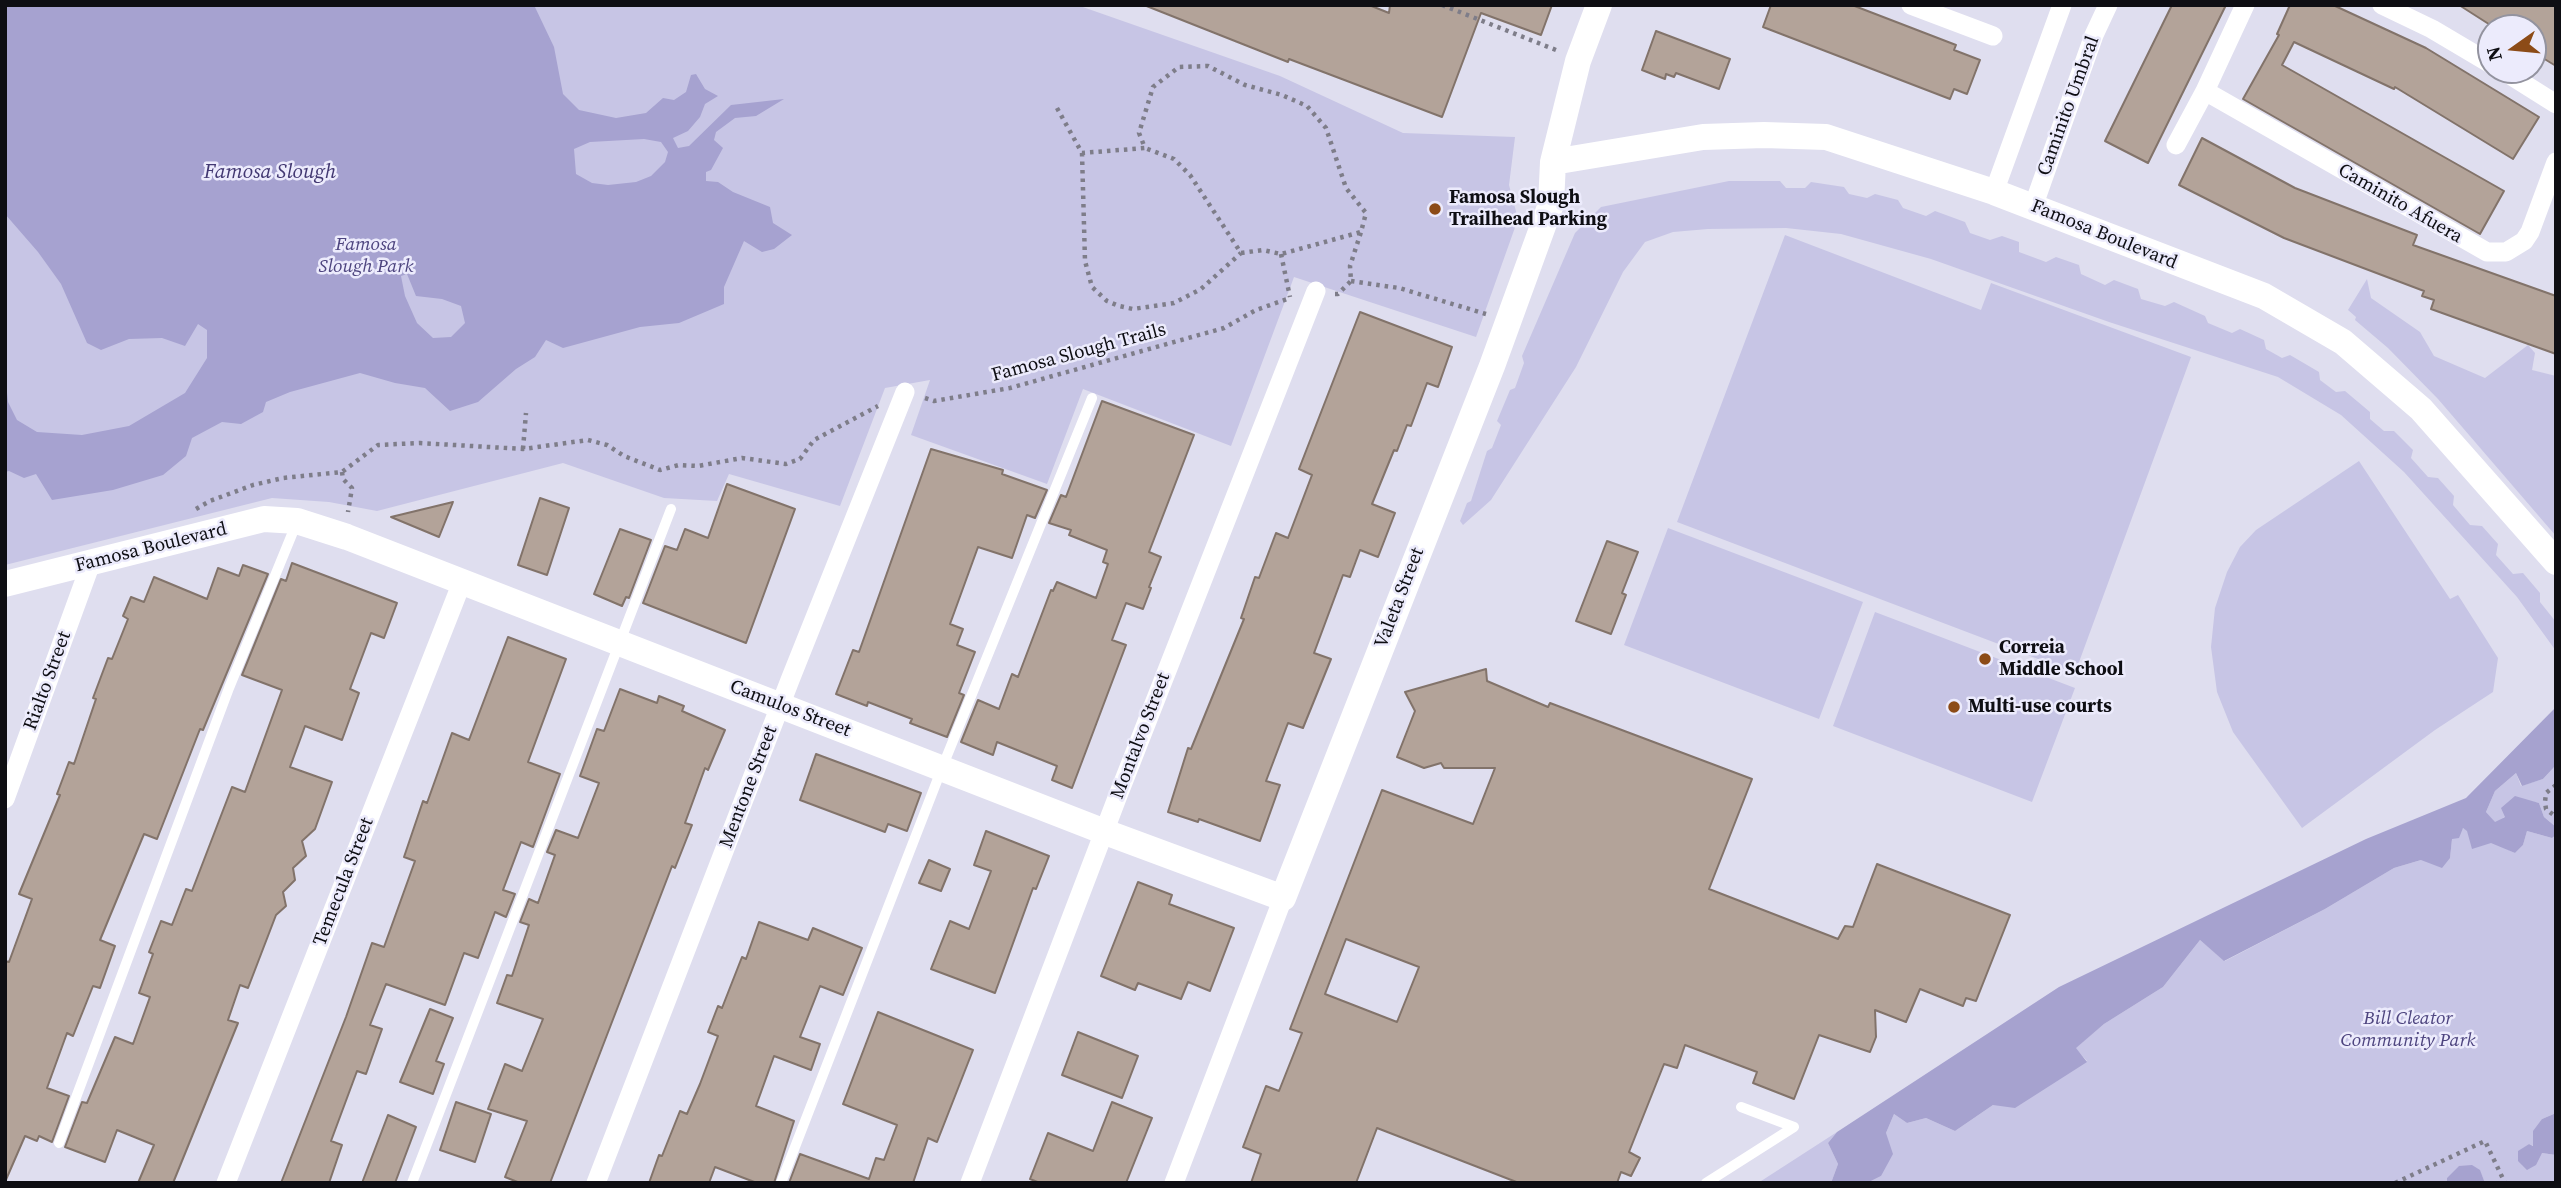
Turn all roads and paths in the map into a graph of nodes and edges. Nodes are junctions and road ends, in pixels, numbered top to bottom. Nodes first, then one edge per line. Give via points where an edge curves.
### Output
1 (1442, 5) edge
2 (1599, 5) edge
3 (1911, 5) edge
4 (2062, 5) edge
5 (2108, 5) edge
6 (2245, 5) edge
7 (2382, 5) edge
8 (1943, 10) edge
9 (1993, 36) dead end
10 (1557, 50) dead end
11 (2477, 56) edge
12 (2525, 84) edge
13 (2206, 91) junction
14 (2552, 100) edge
15 (1057, 108) dead end
16 (2176, 145) dead end
17 (1145, 148) junction
18 (1082, 153) junction
19 (1553, 162) junction
20 (2556, 163) edge
21 (1994, 192) junction
22 (2033, 207) junction
23 (1361, 232) junction
24 (1241, 253) junction
25 (1281, 254) junction
26 (1351, 281) junction
27 (1316, 291) junction
28 (1290, 298) junction
29 (1486, 314) dead end
30 (905, 392) junction
31 (1092, 398) dead end
32 (526, 413) dead end
33 (523, 449) junction
34 (342, 472) junction
35 (671, 509) dead end
36 (189, 513) dead end
37 (297, 522) junction
38 (347, 537) junction
39 (2556, 562) edge
40 (91, 563) junction
41 (462, 582) junction
42 (5, 584) edge
43 (619, 643) junction
44 (781, 706) junction
45 (942, 768) junction
46 (2556, 785) edge
47 (5, 799) edge
48 (2556, 817) edge
49 (1105, 832) junction
50 (1283, 898) junction
51 (1741, 1107) dead end
52 (59, 1143) dead end
53 (226, 1183) edge
54 (412, 1183) edge
55 (596, 1183) edge
56 (781, 1183) edge
57 (970, 1183) edge
58 (1174, 1183) edge
59 (1706, 1183) edge
60 (2395, 1183) edge
61 (2505, 1183) edge

1 - 10 path
2 - 19 street, Valeta Street via 1578,61
3 - 8 street
4 - 21 street
5 - 22 street, Caminito Umbral
6 - 13 street
7 - 11 street
8 - 9 street
12 - 14 street
13 - 16 street
13 - 20 street, Caminito Afuera via 2487,252 2506,252 2524,242
15 - 18 path, Famosa Slough Trails
17 - 18 path
17 - 23 path via 1139,133 1153,87 1179,67 1208,66 1245,85 1307,106 1326,128 1346,188 1366,213
17 - 24 path via 1174,159 1190,176
18 - 24 path, Famosa Slough Trails via 1085,261 1092,287 1107,301 1133,309 1174,303 1201,289
19 - 21 street, Famosa Boulevard via 1703,137 1826,137
19 - 50 street, Valeta Street via 1551,204 1492,366
21 - 22 street, Famosa Boulevard
22 - 39 street, Famosa Boulevard via 2264,296 2343,342 2421,409
23 - 25 path
23 - 26 path via 1350,267
24 - 25 path via 1264,250
25 - 28 path
26 - 27 path, Famosa Slough Trails via 1338,295
26 - 29 path, Famosa Slough Trails via 1399,288
27 - 28 path, Famosa Slough Trails
27 - 49 street, Montalvo Street
28 - 30 path, Famosa Slough Trails via 1224,328 1010,388 934,401
30 - 33 path via 814,440 800,459 786,464 742,458 660,470 588,440
30 - 44 street, Mentone Street
31 - 45 lane
32 - 33 path
33 - 34 path via 378,445
34 - 36 path via 253,485
34 - 38 path via 352,488
35 - 43 lane
37 - 38 street, Camulos Street
37 - 40 street, Famosa Boulevard via 264,519
37 - 52 lane via 229,688
38 - 41 street, Camulos Street
40 - 42 street, Famosa Boulevard
40 - 47 street, Rialto Street
41 - 43 street, Camulos Street
41 - 53 street, Temecula Street
43 - 44 street, Camulos Street
43 - 54 lane
44 - 45 street, Camulos Street
44 - 55 street, Mentone Street
45 - 49 street, Camulos Street
45 - 56 lane
46 - 48 path via 2546,793 2545,802
49 - 50 street, Camulos Street
49 - 57 street, Montalvo Street
50 - 58 street, Valeta Street
51 - 59 lane via 1794,1127
60 - 61 path via 2485,1140

